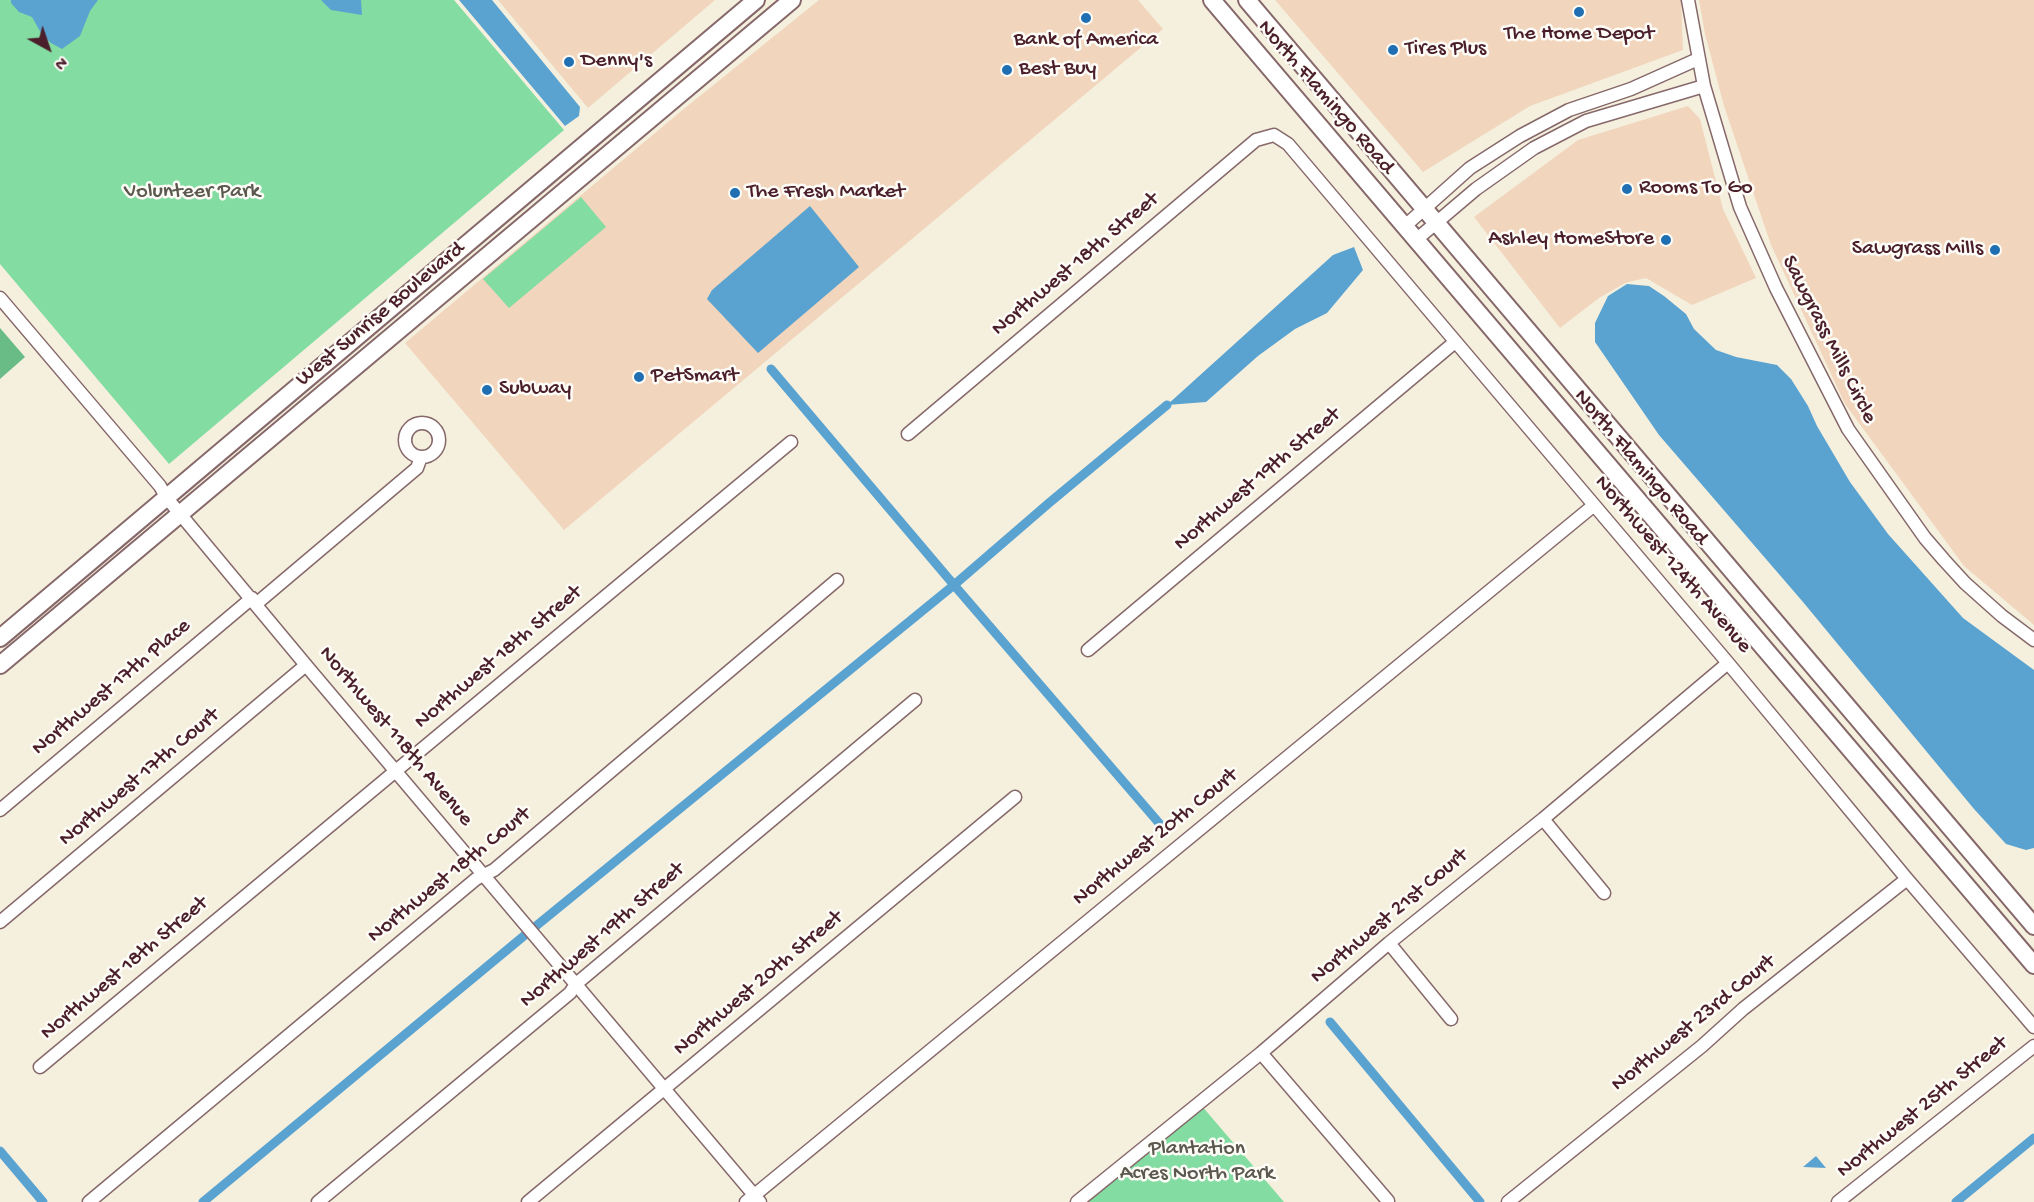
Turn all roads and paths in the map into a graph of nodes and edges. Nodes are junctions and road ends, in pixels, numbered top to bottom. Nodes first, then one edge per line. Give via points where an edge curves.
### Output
1 (756, 0) edge
2 (792, 0) edge
3 (1212, 0) edge
4 (1247, 0) edge
5 (1688, 0) edge
6 (1698, 59) junction
7 (1704, 86) junction
8 (1274, 135) joint
9 (1424, 207) junction
10 (1436, 222) junction
11 (1405, 226) junction
12 (1417, 239) junction
13 (0, 298) edge
14 (1455, 342) junction
15 (908, 434) dead end
16 (791, 442) dead end
17 (421, 457) dead end
18 (166, 497) junction
19 (1593, 506) junction
20 (181, 514) junction
21 (837, 580) dead end
22 (254, 601) junction
23 (0, 638) edge
24 (2034, 640) edge
25 (1088, 651) dead end
26 (1728, 663) junction
27 (0, 665) edge
28 (306, 665) junction
29 (915, 700) dead end
30 (396, 771) junction
31 (1015, 797) dead end
32 (0, 810) edge
33 (1543, 819) junction
34 (484, 875) junction
35 (1906, 879) junction
36 (1604, 893) dead end
37 (0, 922) edge
38 (2034, 926) edge
39 (1389, 944) junction
40 (2034, 965) edge
41 (576, 984) junction
42 (1451, 1019) dead end
43 (2034, 1027) edge
44 (2034, 1046) edge
45 (1261, 1053) junction
46 (40, 1067) dead end
47 (664, 1090) junction
48 (753, 1200) edge
49 (1388, 1201) edge
50 (88, 1202) edge
51 (318, 1202) edge
52 (528, 1202) edge
53 (1077, 1202) edge
54 (1508, 1202) edge
55 (1838, 1202) edge

1 - 18 highway, West Sunrise Boulevard
2 - 20 highway, West Sunrise Boulevard
3 - 11 highway, North Flamingo Road
4 - 9 highway, North Flamingo Road
5 - 6 street, Sawgrass Mills Circle
6 - 7 street, Sawgrass Mills Circle
6 - 9 street via 1569,110 1520,136 1470,168
7 - 10 street via 1586,121 1534,148
7 - 24 street, Sawgrass Mills Circle via 1740,207 1776,288 1848,429 1944,560 2002,616
8 - 14 street, Northwest 124th Avenue via 1288,144
8 - 15 street, Northwest 18th Street via 1256,140
9 - 10 highway, North Flamingo Road
9 - 11 street
10 - 12 street
10 - 38 highway, North Flamingo Road
11 - 12 highway, North Flamingo Road
12 - 40 highway, North Flamingo Road
13 - 18 street, Northwest 118th Avenue
14 - 19 street, Northwest 124th Avenue
14 - 25 street, Northwest 19th Street
16 - 30 street, Northwest 18th Street
17 - 22 street, Northwest 17th Place via 417,468
18 - 20 street, Northwest 118th Avenue
18 - 23 highway, West Sunrise Boulevard
19 - 26 street, Northwest 124th Avenue
19 - 48 street, Northwest 20th Court
20 - 22 street, Northwest 118th Avenue
20 - 27 highway, West Sunrise Boulevard
21 - 34 street, Northwest 18th Court
22 - 28 street, Northwest 118th Avenue
22 - 32 street, Northwest 17th Place
26 - 33 street, Northwest 21st Court
26 - 35 street, Northwest 124th Avenue
28 - 30 street, Northwest 118th Avenue
28 - 37 street, Northwest 17th Court
29 - 41 street, Northwest 19th Street
30 - 34 street, Northwest 118th Avenue
30 - 46 street, Northwest 18th Street
31 - 47 street, Northwest 20th Street
33 - 36 street
33 - 39 street, Northwest 21st Court
34 - 41 street, Northwest 118th Avenue
34 - 50 street, Northwest 18th Court
35 - 43 street, Northwest 124th Avenue
35 - 54 street, Northwest 23rd Court
39 - 42 street
39 - 45 street, Northwest 21st Court
41 - 47 street, Northwest 118th Avenue
41 - 51 street, Northwest 19th Street via 570,993
44 - 55 street, Northwest 25th Street
45 - 49 street
45 - 53 street, Northwest 21st Court
47 - 48 street, Northwest 118th Avenue
47 - 52 street, Northwest 20th Street

